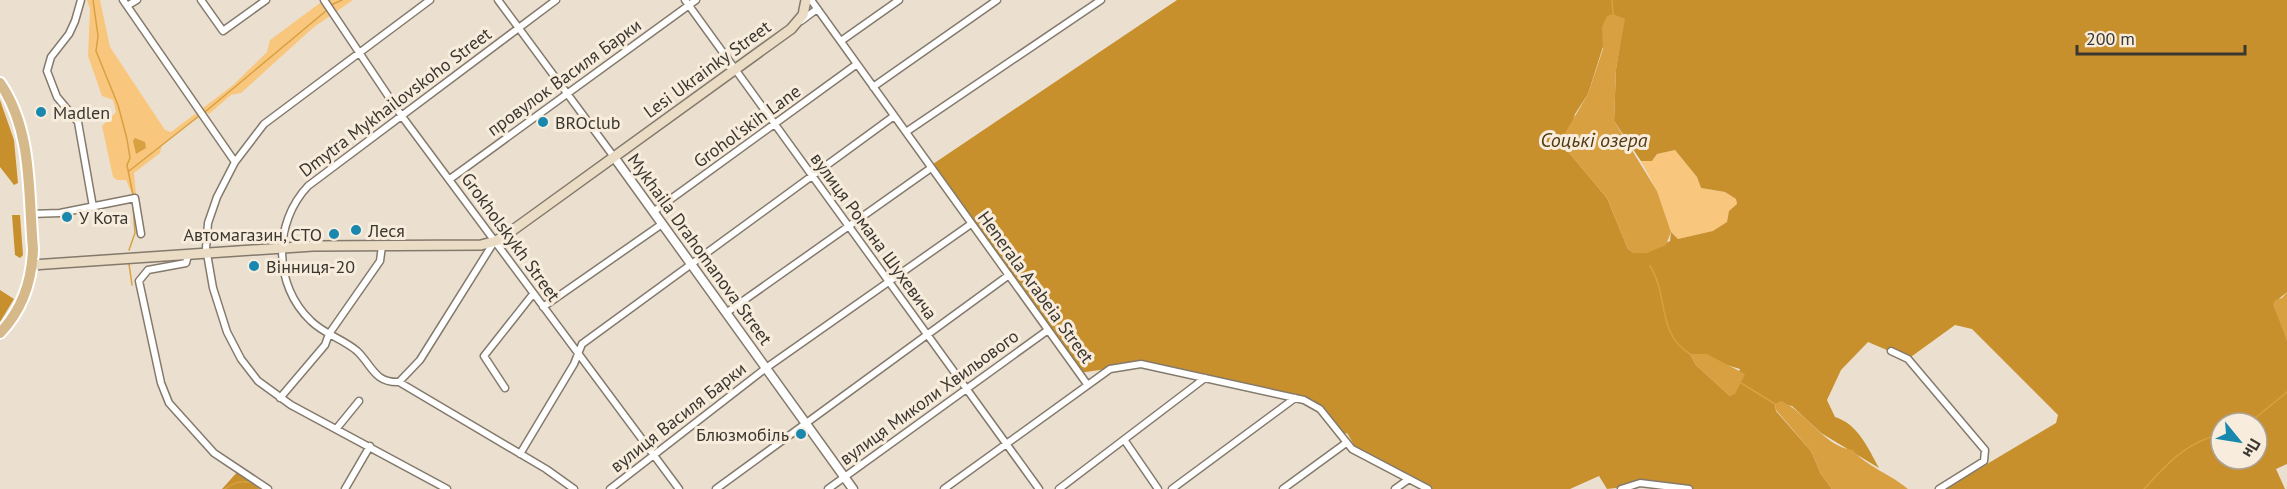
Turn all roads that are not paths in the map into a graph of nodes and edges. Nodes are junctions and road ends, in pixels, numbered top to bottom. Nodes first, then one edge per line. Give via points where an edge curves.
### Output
1 (81, 0) edge
2 (137, 0) edge
3 (201, 0) edge
4 (266, 0) edge
5 (324, 0) edge
6 (430, 0) edge
7 (498, 0) edge
8 (556, 0) edge
9 (696, 0) edge
10 (806, 0) edge
11 (811, 0) edge
12 (899, 0) edge
13 (997, 0) edge
14 (1101, 0) edge
15 (125, 3) edge
16 (687, 3) edge
17 (817, 9) junction
18 (519, 28) junction
19 (791, 29) junction
20 (841, 41) junction
21 (357, 53) junction
22 (857, 64) junction
23 (736, 69) junction
24 (0, 83) edge
25 (873, 87) junction
26 (566, 93) junction
27 (401, 115) junction
28 (894, 116) junction
29 (776, 125) junction
30 (906, 132) junction
31 (614, 157) junction
32 (235, 162) junction
33 (931, 168) junction
34 (812, 176) junction
35 (450, 179) junction
36 (93, 207) junction
37 (653, 212) junction
38 (30, 214) junction
39 (662, 224) junction
40 (971, 224) junction
41 (849, 227) junction
42 (141, 234) dead end
43 (494, 242) junction
44 (382, 246) junction
45 (282, 248) junction
46 (206, 254) junction
47 (188, 255) junction
48 (691, 264) junction
49 (32, 265) junction
50 (1009, 275) junction
51 (888, 280) junction
52 (533, 294) junction
53 (543, 307) junction
54 (726, 314) junction
55 (1048, 330) junction
56 (0, 333) edge
57 (329, 334) junction
58 (927, 334) junction
59 (1891, 351) dead end
60 (579, 353) junction
61 (766, 368) junction
62 (1205, 378) junction
63 (399, 382) junction
64 (1087, 384) junction
65 (505, 388) dead end
66 (965, 388) junction
67 (280, 398) junction
68 (1295, 398) junction
69 (359, 401) dead end
70 (805, 423) junction
71 (337, 428) junction
72 (1125, 441) junction
73 (1346, 443) junction
74 (1006, 444) junction
75 (370, 446) junction
76 (519, 454) junction
77 (654, 456) junction
78 (845, 478) junction
79 (1409, 479) junction
80 (268, 489) edge
81 (345, 489) edge
82 (447, 489) edge
83 (574, 489) edge
84 (610, 489) edge
85 (679, 489) edge
86 (716, 489) edge
87 (828, 489) edge
88 (853, 489) edge
89 (944, 489) edge
90 (1039, 489) edge
91 (1059, 489) edge
92 (1158, 489) edge
93 (1172, 489) edge
94 (1283, 489) edge
95 (1395, 489) edge
96 (1428, 489) edge
97 (1621, 489) edge
98 (1689, 489) edge
99 (1939, 489) edge

1 - 36 street via 72,27 51,57 47,71 57,97 78,122
2 - 15 street
3 - 4 street via 223,31
5 - 21 street, Grokholskykh Street
6 - 21 street
7 - 18 street, Mykhaila Drahomanova Street
8 - 18 street, Dmytra Mykhailovskoho Street
9 - 16 street, провулок Василя Барки
10 - 19 main road, Lesi Ukrainky Street via 805,12
11 - 17 street, Henerala Arabeia Street
12 - 20 street
13 - 25 street
14 - 30 street
15 - 32 street
16 - 23 street, вулиця Романа Шухевича
16 - 26 street, провулок Василя Барки
17 - 19 street
17 - 20 street, Henerala Arabeia Street
18 - 26 street, Mykhaila Drahomanova Street
18 - 27 street, Dmytra Mykhailovskoho Street
19 - 23 main road, Lesi Ukrainky Street
20 - 22 street, Henerala Arabeia Street
21 - 27 street, Grokholskykh Street
21 - 32 street via 275,114
22 - 25 street, Henerala Arabeia Street
22 - 29 street, Grohol'skih Lane
23 - 29 street, вулиця Романа Шухевича
23 - 31 main road, Lesi Ukrainky Street
24 - 38 main road via 22,128
25 - 28 street, Henerala Arabeia Street
26 - 31 street, Mykhaila Drahomanova Street
26 - 35 street, провулок Василя Барки
27 - 35 street, Grokholskykh Street
27 - 45 street, Dmytra Mykhailovskoho Street via 303,192 290,213
28 - 30 street, Henerala Arabeia Street
28 - 34 street
29 - 34 street, вулиця Романа Шухевича
29 - 37 street, Grohol'skih Lane
30 - 33 street, Henerala Arabeia Street
31 - 37 street, Mykhaila Drahomanova Street
31 - 43 main road, Lesi Ukrainky Street
32 - 46 street via 208,223
33 - 40 street, Henerala Arabeia Street
33 - 41 street
34 - 41 street, вулиця Романа Шухевича
34 - 48 street
35 - 43 street, Grokholskykh Street
36 - 38 street
36 - 42 street via 134,198
37 - 39 street, Mykhaila Drahomanova Street
38 - 49 main road
39 - 48 street, Mykhaila Drahomanova Street
39 - 53 street
40 - 50 street, Henerala Arabeia Street
40 - 51 street, вулиця Василя Барки
41 - 51 street, вулиця Романа Шухевича
41 - 54 street
43 - 44 main road, Lesi Ukrainky Street
43 - 52 street, Grokholskykh Street
43 - 63 street via 420,360
44 - 45 main road, Lesi Ukrainky Street
44 - 57 street via 380,261
45 - 46 main road, Lesi Ukrainky Street
45 - 57 street, Dmytra Mykhailovskoho Street via 285,273 297,303 308,318
46 - 47 main road, Lesi Ukrainky Street
46 - 67 street via 217,303 234,347 250,372
47 - 49 main road, Lesi Ukrainky Street
47 - 80 street via 186,263 148,270 139,281 163,390 173,409 209,448
48 - 54 street, Mykhaila Drahomanova Street
48 - 60 street via 582,344
49 - 56 main road via 25,294
50 - 55 street, Henerala Arabeia Street
50 - 58 street
51 - 58 street, вулиця Романа Шухевича
51 - 61 street, вулиця Василя Барки
52 - 53 street, Grokholskykh Street
52 - 65 street via 484,356
53 - 60 street, Grokholskykh Street
54 - 61 street, Mykhaila Drahomanova Street
55 - 64 street, Henerala Arabeia Street
55 - 66 street, вулиця Миколи Хвильового
57 - 63 street, Dmytra Mykhailovskoho Street via 357,351 377,376
57 - 67 street via 322,349
58 - 66 street, вулиця Романа Шухевича
58 - 70 street
59 - 99 street via 1908,359 1985,450 1984,461
60 - 76 street
60 - 77 street, Grokholskykh Street
61 - 70 street, Mykhaila Drahomanova Street
61 - 77 street, вулиця Василя Барки
62 - 64 street, Henerala Arabeia Street via 1141,364 1110,369
62 - 68 street, Henerala Arabeia Street
62 - 72 street
63 - 76 street, Dmytra Mykhailovskoho Street
64 - 74 street
66 - 74 street, вулиця Романа Шухевича
66 - 78 street, вулиця Миколи Хвильового
67 - 71 street
68 - 73 street, Henerala Arabeia Street via 1320,409
68 - 93 street
69 - 71 street
70 - 78 street, Mykhaila Drahomanova Street
70 - 86 street
71 - 75 street
72 - 91 street
72 - 92 street
73 - 79 street, Henerala Arabeia Street
73 - 94 street
74 - 89 street
74 - 90 street, вулиця Романа Шухевича
75 - 81 street
75 - 82 street
76 - 83 street, Dmytra Mykhailovskoho Street
77 - 84 street, вулиця Василя Барки
77 - 85 street, Grokholskykh Street
78 - 87 street, вулиця Миколи Хвильового
78 - 88 street, Mykhaila Drahomanova Street
79 - 95 street
79 - 96 street, Henerala Arabeia Street
97 - 98 street via 1640,483

